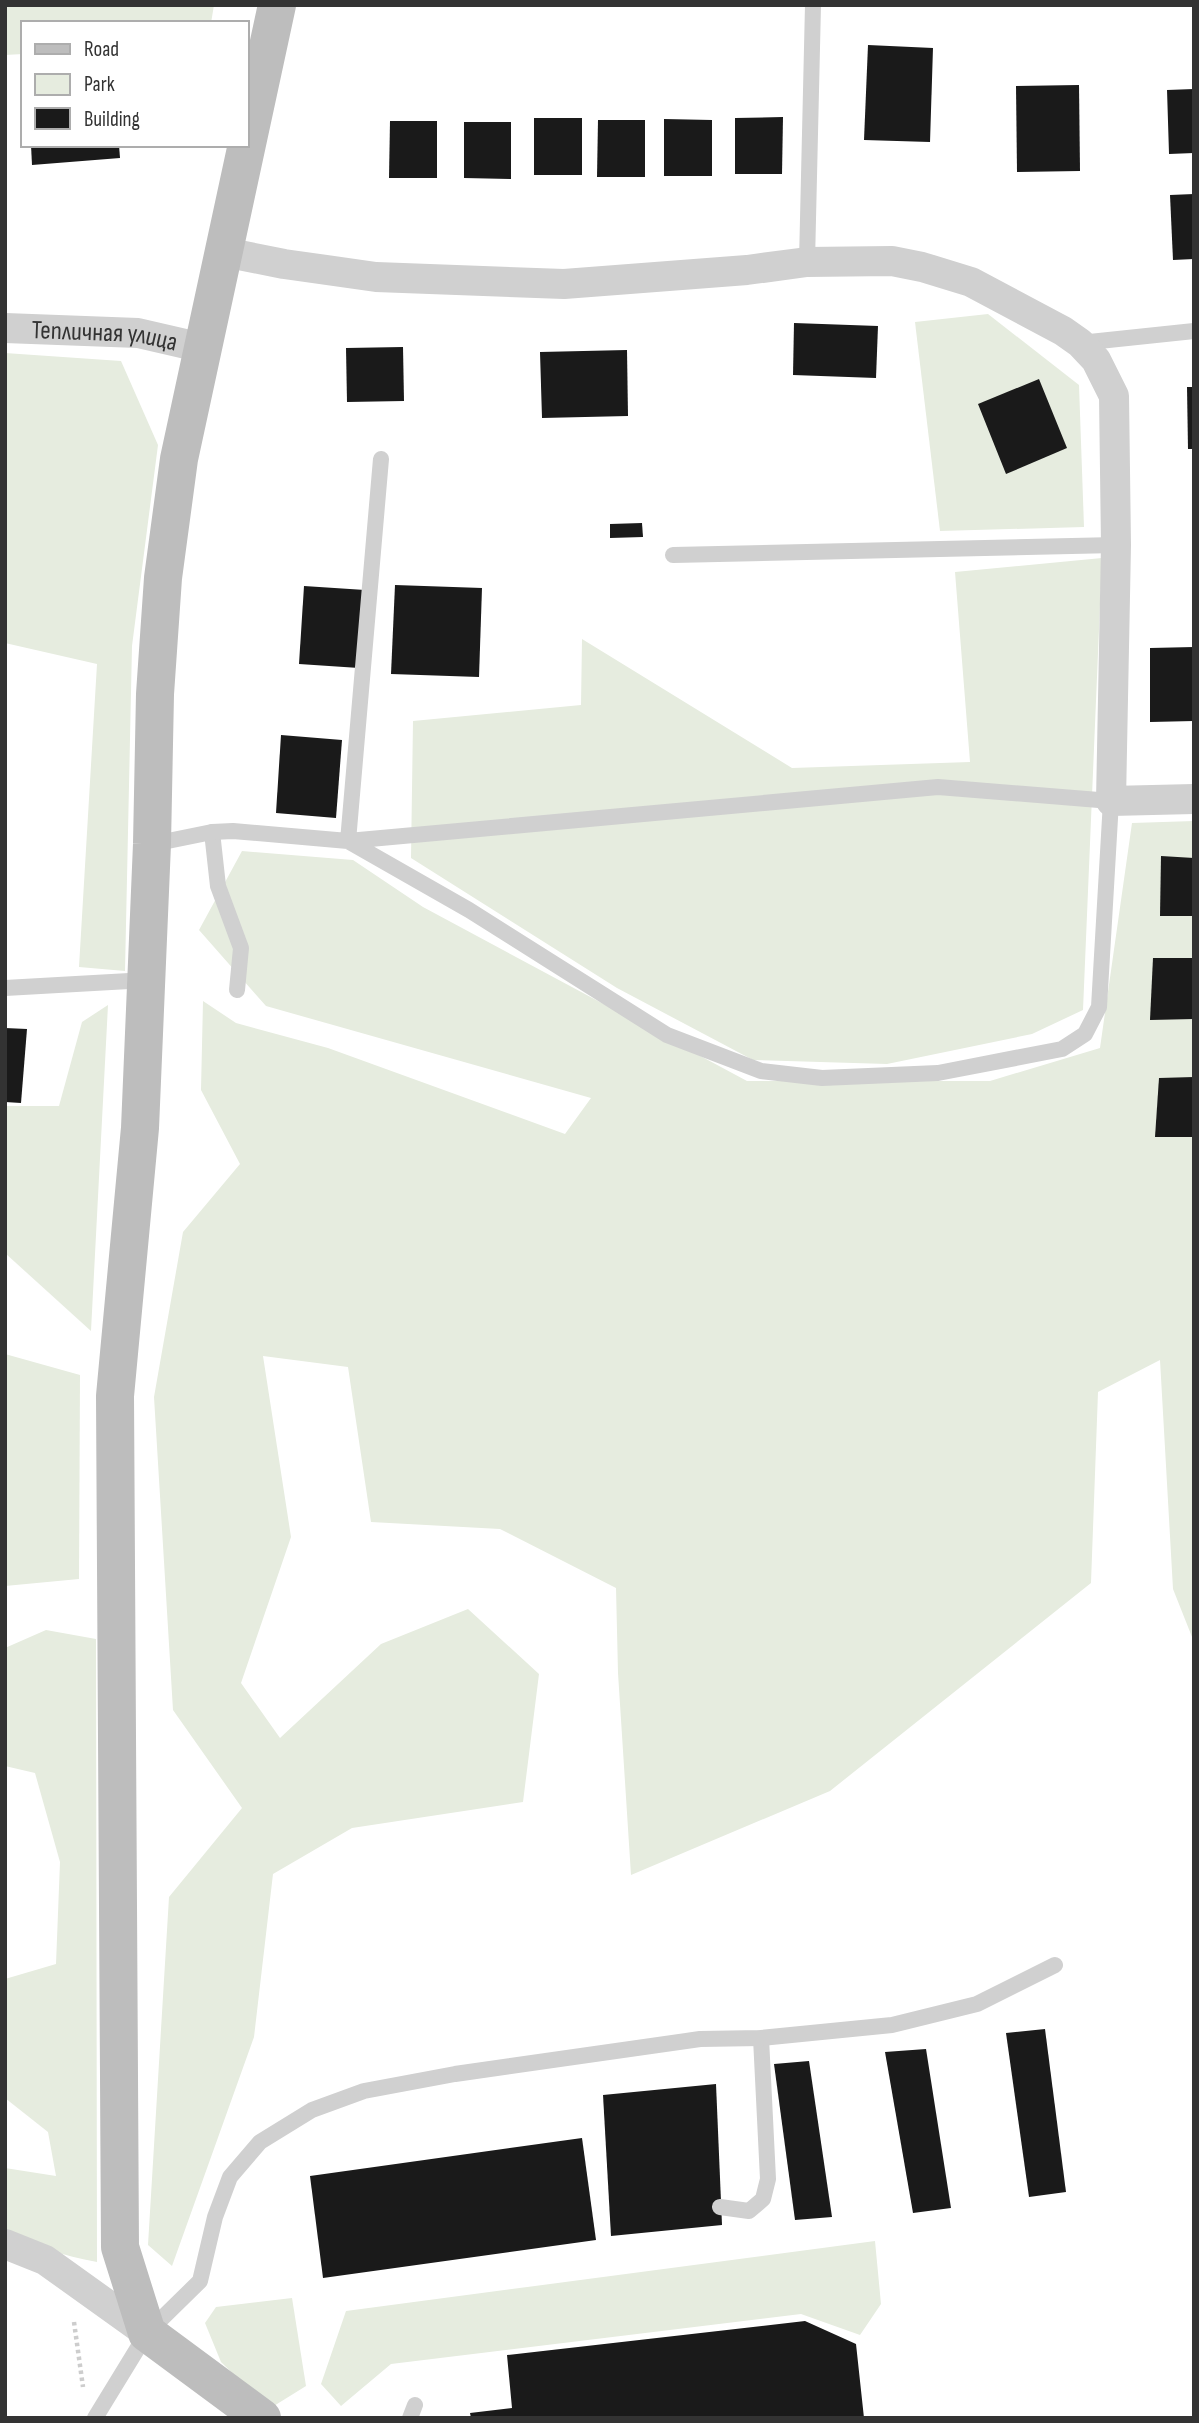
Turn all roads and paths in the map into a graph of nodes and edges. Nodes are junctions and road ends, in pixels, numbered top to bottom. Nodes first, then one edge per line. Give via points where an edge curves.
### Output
1 (277, 5) edge
2 (813, 5) edge
3 (248, 140) edge
4 (247, 147) edge
5 (224, 252) junction
6 (807, 262) junction
7 (5, 328) edge
8 (1194, 331) edge
9 (1080, 343) junction
10 (203, 348) junction
11 (381, 459) dead end
12 (1116, 545) junction
13 (673, 555) dead end
14 (1194, 799) edge
15 (1111, 801) junction
16 (212, 832) junction
17 (348, 841) junction
18 (152, 844) junction
19 (147, 980) junction
20 (5, 988) edge
21 (237, 990) dead end
22 (1055, 1965) dead end
23 (761, 2038) junction
24 (720, 2207) dead end
25 (5, 2244) edge
26 (45, 2260) junction
27 (147, 2333) junction
28 (84, 2396) dead end
29 (95, 2418) edge
30 (262, 2418) edge

1 - 3 street
2 - 6 lane
4 - 5 street
5 - 6 street via 376,277 564,284 747,271
5 - 10 street
6 - 9 street via 892,261 922,267 971,282
7 - 10 street, Тепличная улица via 138,333
8 - 9 lane
9 - 12 street via 1096,360 1114,396
10 - 18 street via 179,459 163,578
11 - 17 lane
12 - 13 lane
12 - 15 street
14 - 15 street
15 - 17 lane via 938,786
15 - 17 lane via 1099,1007 1084,1034 1062,1049 938,1073 822,1078 761,1071 667,1035 469,910
16 - 17 lane
16 - 18 lane
16 - 21 lane via 218,886 241,948
18 - 19 street
19 - 20 lane
19 - 27 street via 140,1128 115,1424 120,2247
22 - 23 lane via 977,2004 892,2025
23 - 24 lane via 768,2179 763,2199 749,2211
23 - 27 lane via 699,2039 455,2074 364,2091 312,2110 260,2142 230,2177 200,2281
25 - 26 street
26 - 27 street
26 - 28 path via 74,2322
27 - 29 lane
27 - 30 street

